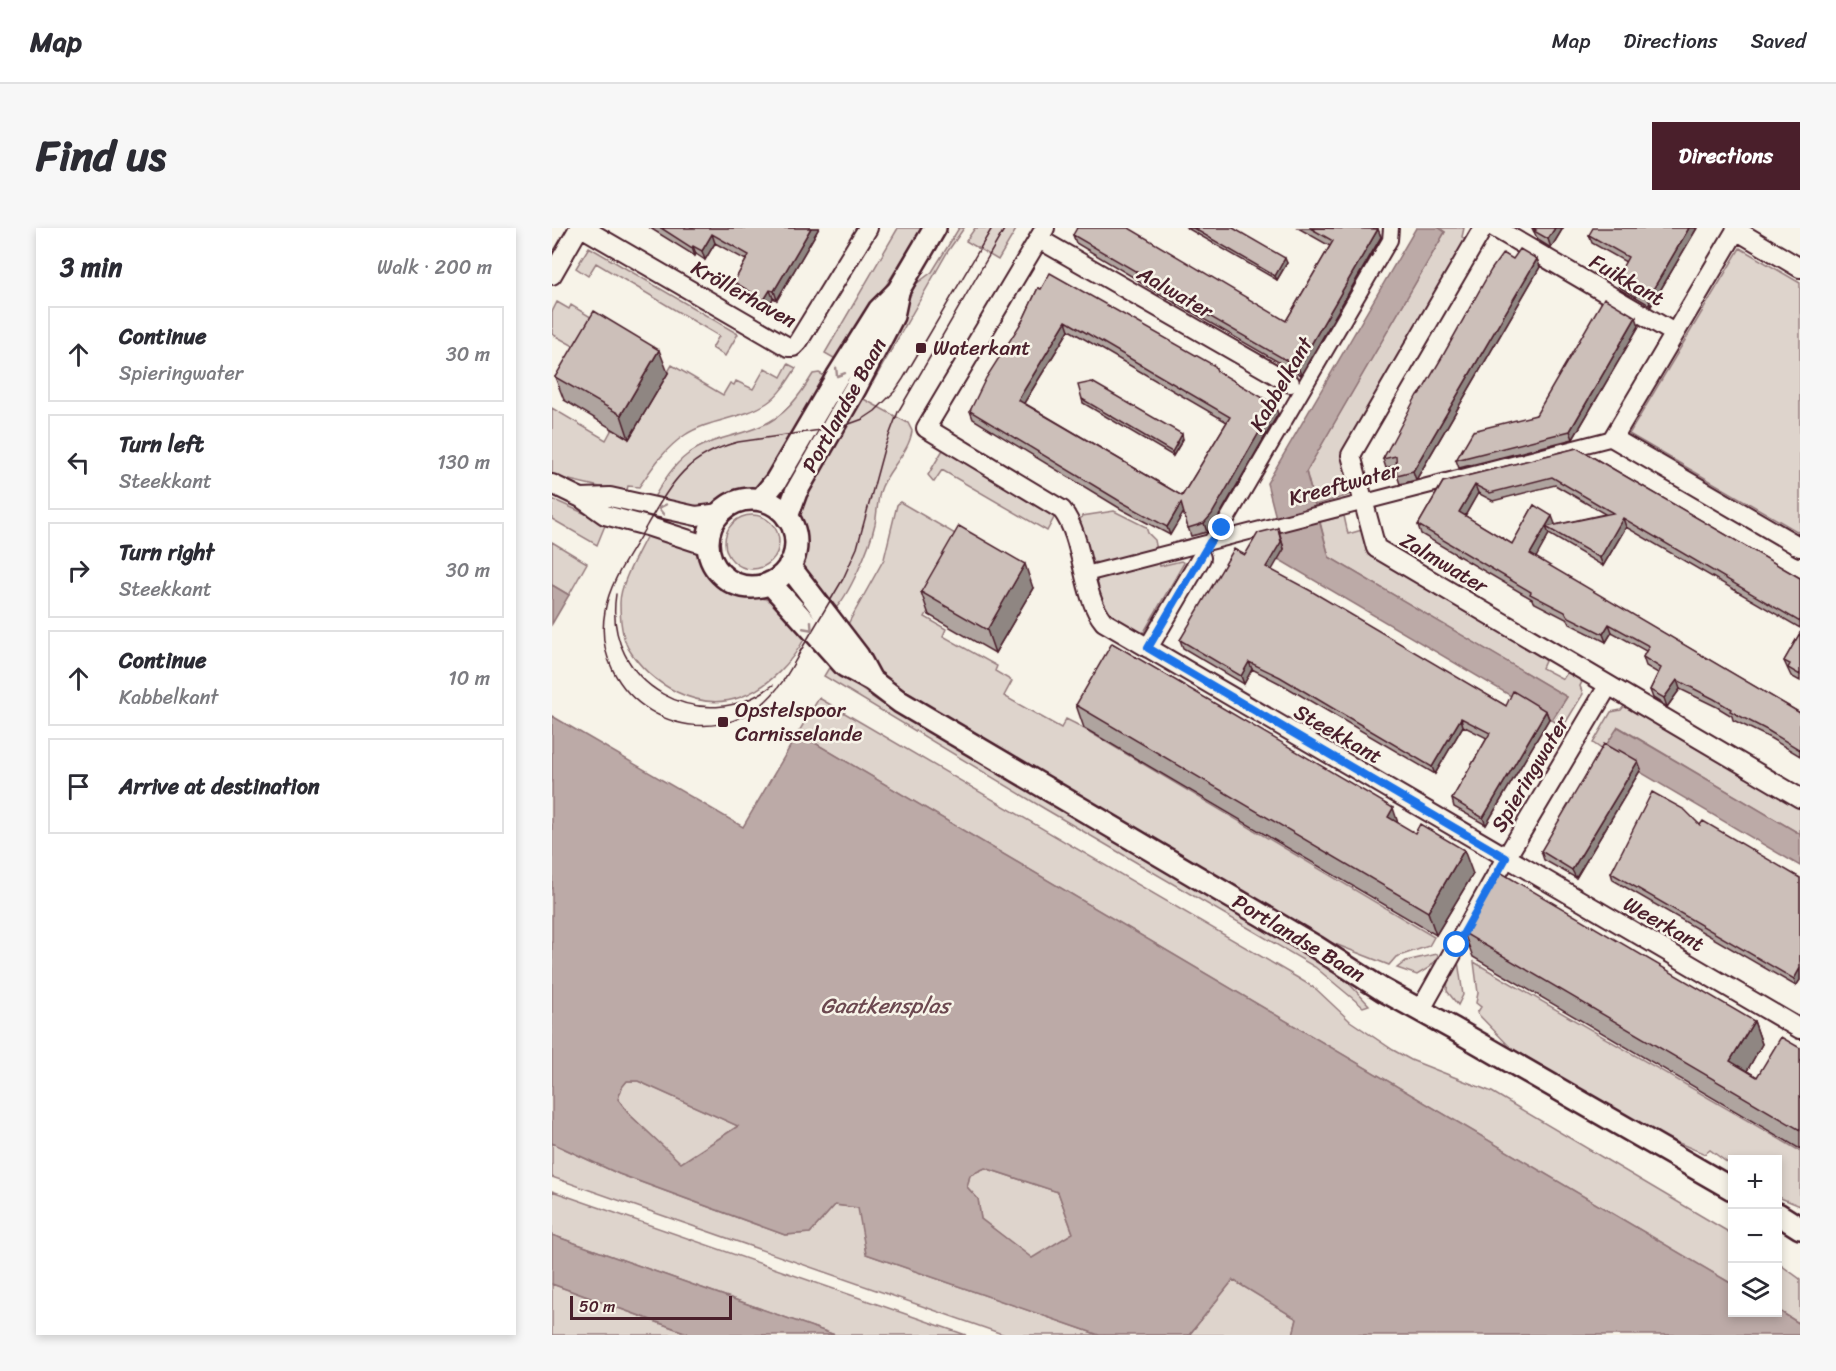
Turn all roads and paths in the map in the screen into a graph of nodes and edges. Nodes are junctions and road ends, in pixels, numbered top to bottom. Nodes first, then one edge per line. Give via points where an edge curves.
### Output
1 (581, 228) edge
2 (868, 228) edge
3 (935, 228) edge
4 (1391, 228) edge
5 (1483, 228) edge
6 (1495, 228) edge
7 (1042, 234) edge
8 (1800, 268) edge
9 (552, 275) edge
10 (898, 291) junction
11 (1674, 333) junction
12 (1290, 383) dead end
13 (1613, 438) junction
14 (552, 484) edge
15 (581, 498) junction
16 (760, 500) junction
17 (1362, 503) junction
18 (720, 513) junction
19 (787, 517) junction
20 (1210, 542) junction
21 (708, 546) junction
22 (1800, 547) edge
23 (1201, 558) joint
24 (789, 566) junction
25 (1086, 574) junction
26 (770, 583) junction
27 (1148, 648) junction
28 (871, 680) junction
29 (1608, 686) junction
30 (1800, 798) edge
31 (1506, 858) junction
32 (1420, 1011) junction
33 (1800, 1029) edge
34 (1728, 1187) edge
35 (1782, 1217) edge
36 (1800, 1228) edge

1 - 2 street, Kröllerhaven via 788,347 798,342
1 - 9 street
3 - 10 street, Portlandse Baan
4 - 20 street, Kabbelkant via 1390,240 1222,528
5 - 17 street, Zalmwater via 1351,455
6 - 11 street, Fuikkant
7 - 12 street, Aalwater
7 - 25 street, Steekkant via 926,428 1062,510 1069,520
8 - 11 street via 1736,230
10 -> 16 street, Portlandse Baan via 879,310 776,481
10 - 19 street, Portlandse Baan via 893,316 796,492
11 - 13 street
13 - 17 street, Kreeftwater
13 - 22 street
14 - 15 street
18 -> 15 street via 696,516 610,496
15 - 21 street via 605,515
16 - 18 street via 738,501
16 - 19 street
17 - 20 street, Kreeftwater
17 - 29 street, Zalmwater via 1376,548
18 - 21 street via 709,534
19 - 24 street via 796,541
20 - 23 street, Kabbelkant
20 - 25 street, Kreeftwater
21 - 26 street via 718,572 729,581 756,587
23 - 27 street
24 - 26 street
24 - 28 street, Portlandse Baan via 858,656
25 - 27 street, Steekkant via 1094,608 1104,622
26 -> 28 street, Portlandse Baan via 845,666
27 - 31 street, Steekkant
28 - 32 street, Portlandse Baan via 900,702
29 - 30 street, Zalmwater
29 - 31 street, Spieringwater
31 - 32 street, Spieringwater
31 - 33 street, Weerkant
32 - 34 street, Portlandse Baan
35 - 36 street

